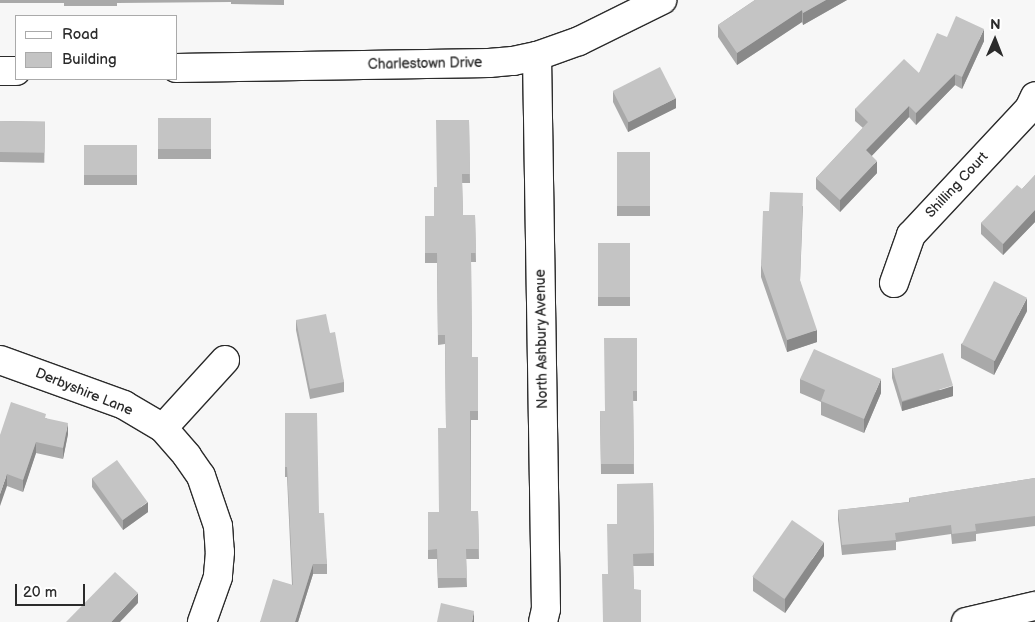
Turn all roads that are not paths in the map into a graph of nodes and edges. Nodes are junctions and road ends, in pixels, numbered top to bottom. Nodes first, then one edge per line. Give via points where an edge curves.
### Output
1 (662, 0) edge
2 (537, 56) junction
3 (178, 68) edge
4 (0, 71) edge
5 (15, 71) edge
6 (1035, 96) edge
7 (894, 283) dead end
8 (0, 360) edge
9 (225, 360) dead end
10 (163, 428) junction
11 (1035, 606) edge
12 (202, 622) edge
13 (543, 622) edge
14 (966, 622) edge

1 - 2 street, Charlestown Drive via 579,41
2 - 3 street, Charlestown Drive via 489,63
2 - 13 street, North Ashbury Avenue via 546,610
4 - 5 street
6 - 7 street, Shilling Court via 1029,109 911,235
8 - 10 street, Derbyshire Lane via 124,405
9 - 10 street
10 - 12 street, Derbyshire Lane via 200,476 218,526 218,577
11 - 14 street

